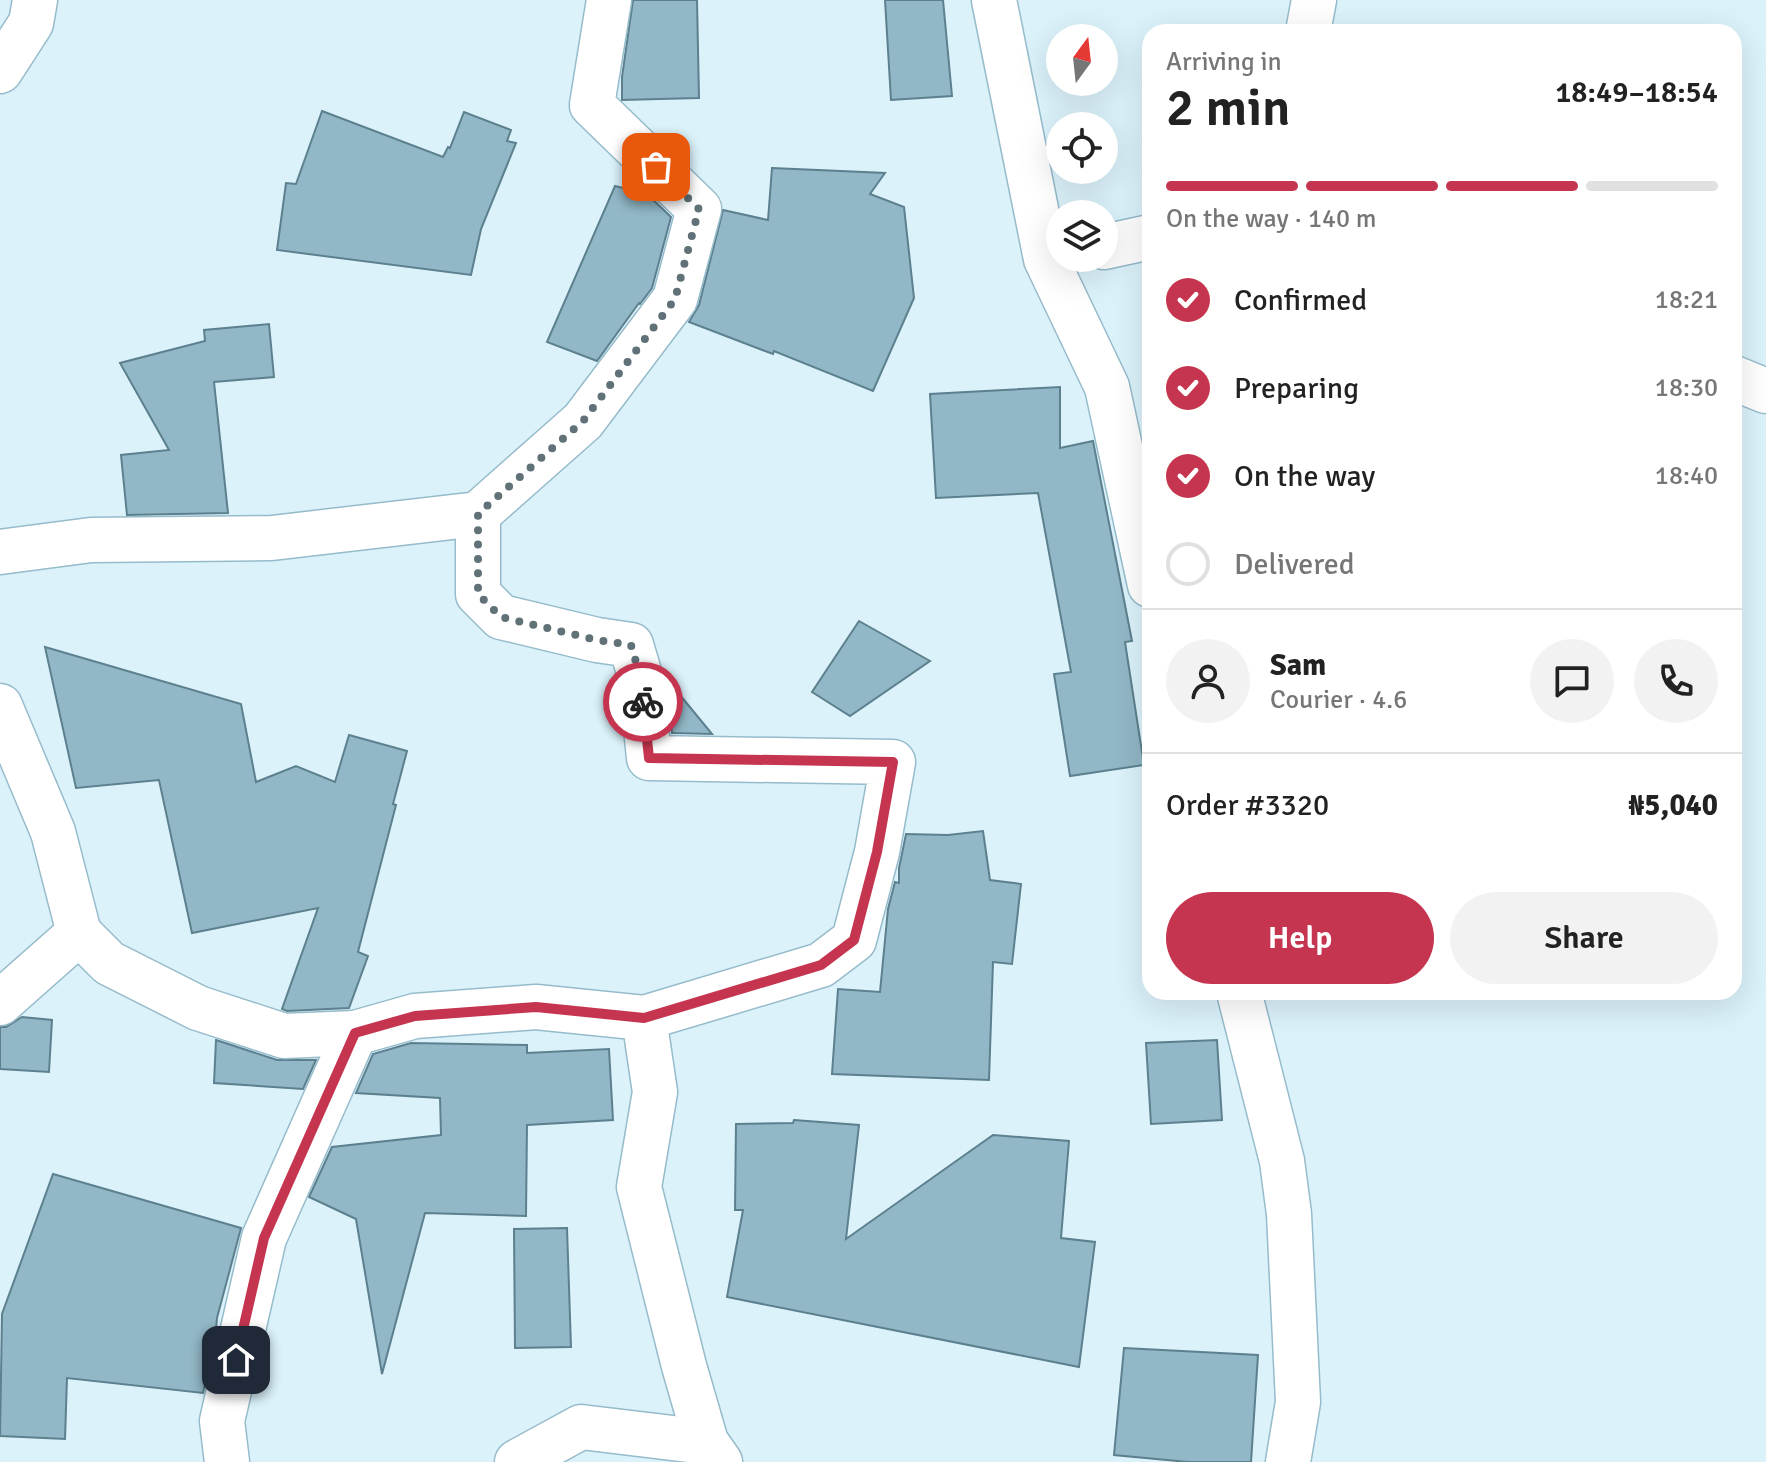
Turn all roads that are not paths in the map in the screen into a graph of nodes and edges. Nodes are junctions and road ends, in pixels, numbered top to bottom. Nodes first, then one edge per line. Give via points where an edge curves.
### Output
1 (35, 0) edge
2 (609, 0) edge
3 (994, 0) edge
4 (1314, 0) edge
5 (1310, 24) edge
6 (0, 71) edge
7 (1046, 227) edge
8 (1142, 239) edge
9 (1118, 244) edge
10 (1059, 272) edge
11 (1742, 381) edge
12 (1766, 391) edge
13 (478, 514) junction
14 (1142, 548) edge
15 (0, 552) edge
16 (0, 706) edge
17 (79, 933) junction
18 (1241, 1000) edge
19 (0, 1003) edge
20 (644, 1018) junction
21 (355, 1033) junction
22 (713, 1452) edge
23 (227, 1462) edge
24 (517, 1462) edge
25 (1288, 1462) edge

1 - 6 street via 31,23
2 - 13 street via 592,105 699,209 675,299 583,421
3 - 7 street
4 - 5 street
8 - 9 street
10 - 14 street via 1107,387
11 - 12 street
13 - 15 street via 272,538 91,540
13 - 20 street via 478,594 501,617 631,645 641,679 649,758 893,762 854,940 821,965
16 - 17 street via 53,832
17 - 19 street
17 - 21 street via 109,963 198,1008 284,1036
18 - 25 street via 1282,1161 1289,1214 1298,1402
20 - 21 street via 536,1007 415,1016
20 - 22 street via 655,1092 639,1187 684,1366
21 - 23 street via 264,1238 222,1421
22 - 24 street via 581,1427

